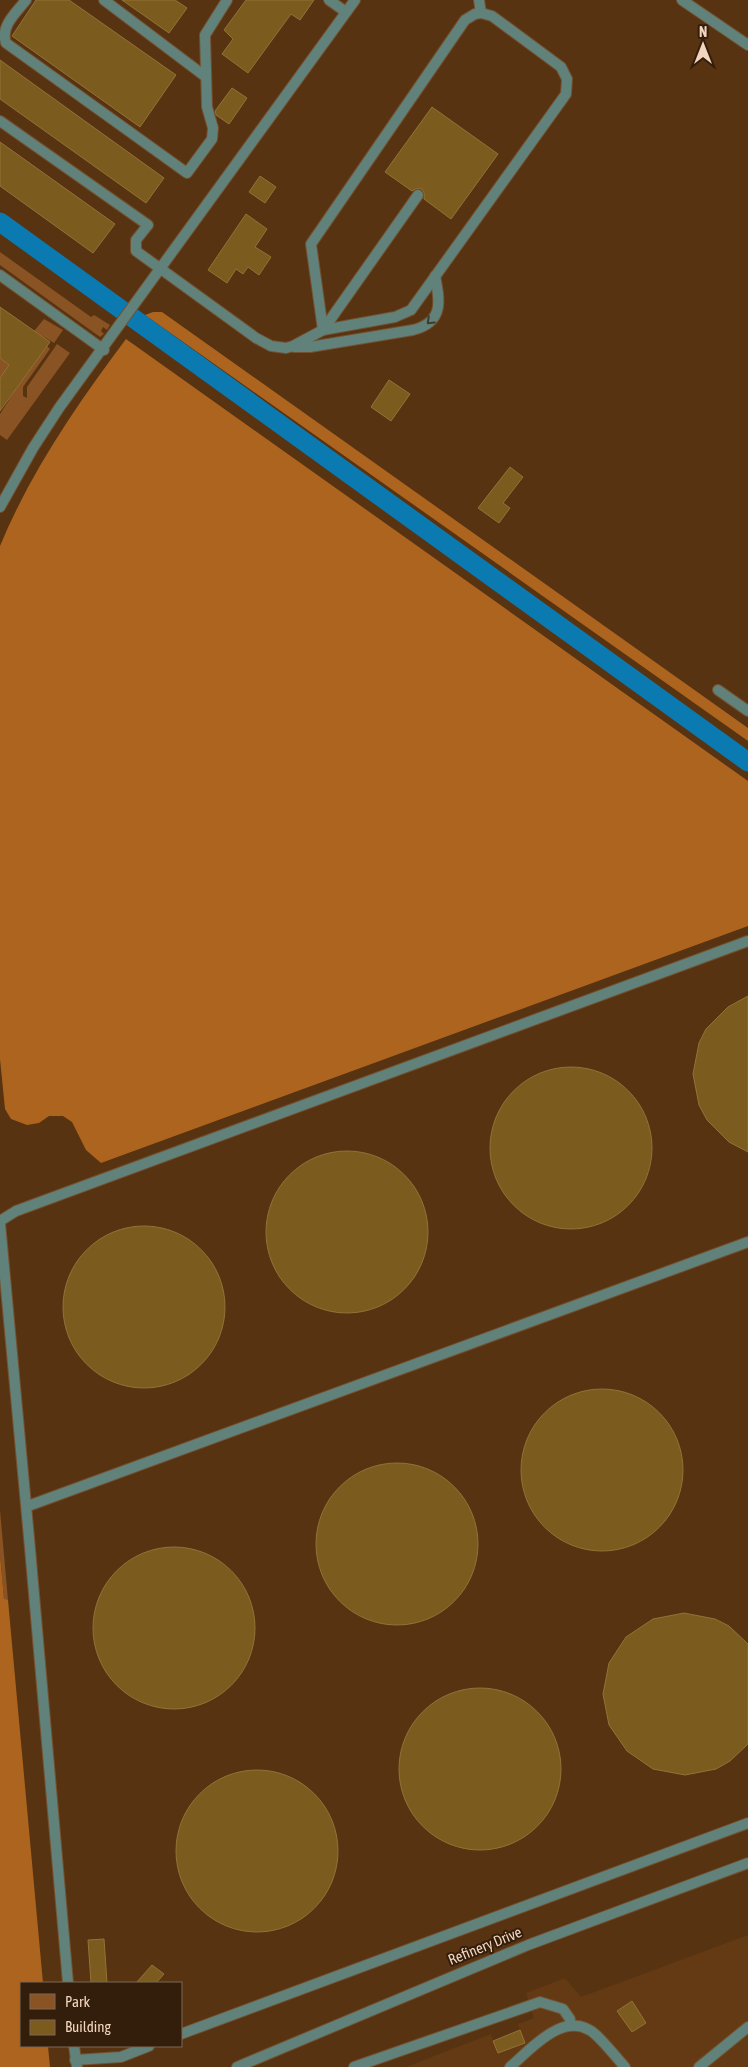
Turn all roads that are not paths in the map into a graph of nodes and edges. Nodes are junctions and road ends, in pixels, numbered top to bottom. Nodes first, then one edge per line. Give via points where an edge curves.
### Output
1 (26, 0) edge
2 (104, 0) edge
3 (227, 0) edge
4 (329, 0) edge
5 (355, 0) edge
6 (479, 0) edge
7 (682, 0) edge
8 (346, 12) junction
9 (481, 13) junction
10 (748, 45) edge
11 (3, 46) edge
12 (206, 77) junction
13 (0, 121) edge
14 (418, 195) dead end
15 (161, 270) junction
16 (0, 275) edge
17 (435, 276) junction
18 (323, 330) junction
19 (293, 346) junction
20 (104, 350) junction
21 (0, 507) edge
22 (718, 690) dead end
23 (748, 711) edge
24 (748, 941) edge
25 (0, 1222) edge
26 (748, 1242) edge
27 (28, 1506) junction
28 (748, 1823) edge
29 (748, 1863) edge
30 (68, 1982) edge
31 (570, 2026) junction
32 (748, 2027) edge
33 (182, 2034) edge
34 (74, 2047) edge
35 (147, 2047) edge
36 (76, 2064) edge
37 (237, 2067) edge
38 (354, 2067) edge
39 (510, 2067) edge
40 (624, 2067) edge
41 (699, 2067) edge

1 - 11 lane via 5,26
2 - 12 lane
3 - 12 lane via 205,34
4 - 8 lane
5 - 8 lane
6 - 9 lane
7 - 10 lane
8 - 15 lane
9 - 17 lane via 492,16 556,62 565,72 568,87 562,101
9 - 18 lane via 465,20 311,244
11 - 12 lane via 187,173 212,138
13 - 15 lane via 148,225 136,240 136,251
14 - 18 lane
15 - 19 lane via 266,344 278,348
15 - 20 lane
16 - 20 lane
17 - 18 lane via 411,310 404,314
17 -> 19 lane via 439,306 427,325 310,347
18 - 19 lane
20 - 21 lane via 33,448
22 - 23 lane
24 - 25 lane via 16,1212
25 - 27 lane
26 - 27 lane
27 - 30 lane
28 - 33 lane
29 - 37 lane, Refinery Drive via 528,1945
31 - 38 lane via 570,2019 563,2009 540,2002
31 - 39 lane via 551,2032
31 - 40 lane via 579,2026 595,2034
32 - 41 lane
34 - 36 lane
35 - 36 lane via 121,2057

